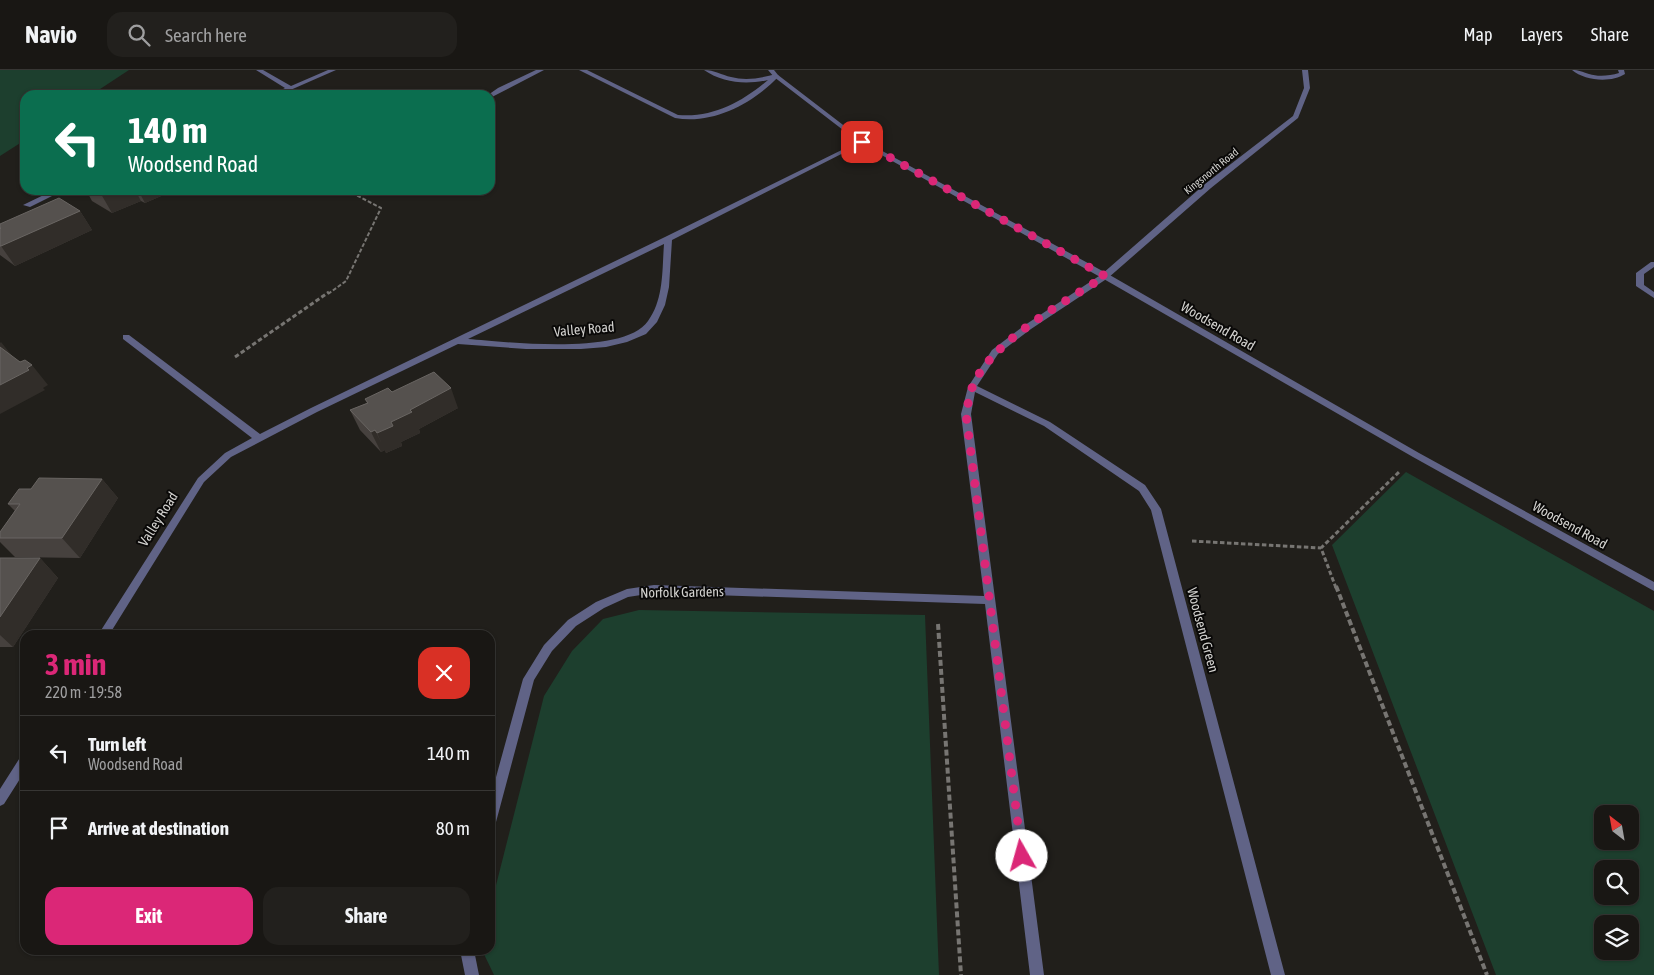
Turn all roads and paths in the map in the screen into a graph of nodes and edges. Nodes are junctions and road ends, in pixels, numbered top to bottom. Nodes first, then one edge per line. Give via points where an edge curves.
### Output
1 (258, 70) edge
2 (333, 70) edge
3 (541, 70) edge
4 (582, 70) edge
5 (707, 70) edge
6 (1305, 70) edge
7 (1575, 70) edge
8 (1621, 70) edge
9 (773, 73) edge
10 (290, 88) junction
11 (285, 90) edge
12 (495, 92) edge
13 (862, 142) junction
14 (49, 195) edge
15 (356, 195) edge
16 (27, 205) dead end
17 (668, 239) junction
18 (1654, 264) edge
19 (1105, 276) junction
20 (1654, 296) edge
21 (126, 337) dead end
22 (456, 341) junction
23 (235, 357) dead end
24 (972, 387) junction
25 (258, 438) junction
26 (1416, 456) junction
27 (1164, 539) junction
28 (1321, 548) junction
29 (1654, 587) edge
30 (936, 598) junction
31 (989, 600) junction
32 (106, 630) edge
33 (20, 768) edge
34 (0, 800) edge
35 (495, 804) edge
36 (468, 955) edge
37 (472, 975) edge
38 (961, 975) edge
39 (1037, 975) edge
40 (1278, 975) edge
41 (1487, 975) edge

1 - 10 street
2 - 10 street
3 - 12 street
4 - 9 street via 677,118 692,120 704,118 754,95
5 - 9 street via 736,82 752,82
6 - 19 street, Kingsnorth Road via 1307,88 1296,117 1208,186
7 - 8 street via 1586,76 1603,77 1622,74
9 - 13 street, Woodsend Road
10 - 11 street
13 - 17 street, Valley Road
13 - 19 street, Woodsend Road
14 - 16 street
15 - 23 path via 381,208 346,281
17 - 22 street, Valley Road
17 - 22 street, Valley Road via 663,298 656,316 643,332 618,342 579,346
18 - 20 street via 1640,274 1640,286
19 - 24 street via 995,352
19 - 26 street, Woodsend Road
21 - 25 street
22 - 25 street, Valley Road
24 - 27 street, Woodsend Green via 1047,424 1142,488 1156,510
24 - 31 street via 966,414
25 - 32 street, Valley Road via 228,455 201,480
26 - 28 path
26 - 29 street, Woodsend Road
27 - 28 path
27 - 40 street, Woodsend Green
28 - 41 path
30 - 31 street, Norfolk Gardens
30 - 35 street, Norfolk Gardens via 654,589 627,594 600,605 572,623 548,648 529,679
30 - 38 path
31 - 39 street
33 - 34 street
36 - 37 street

